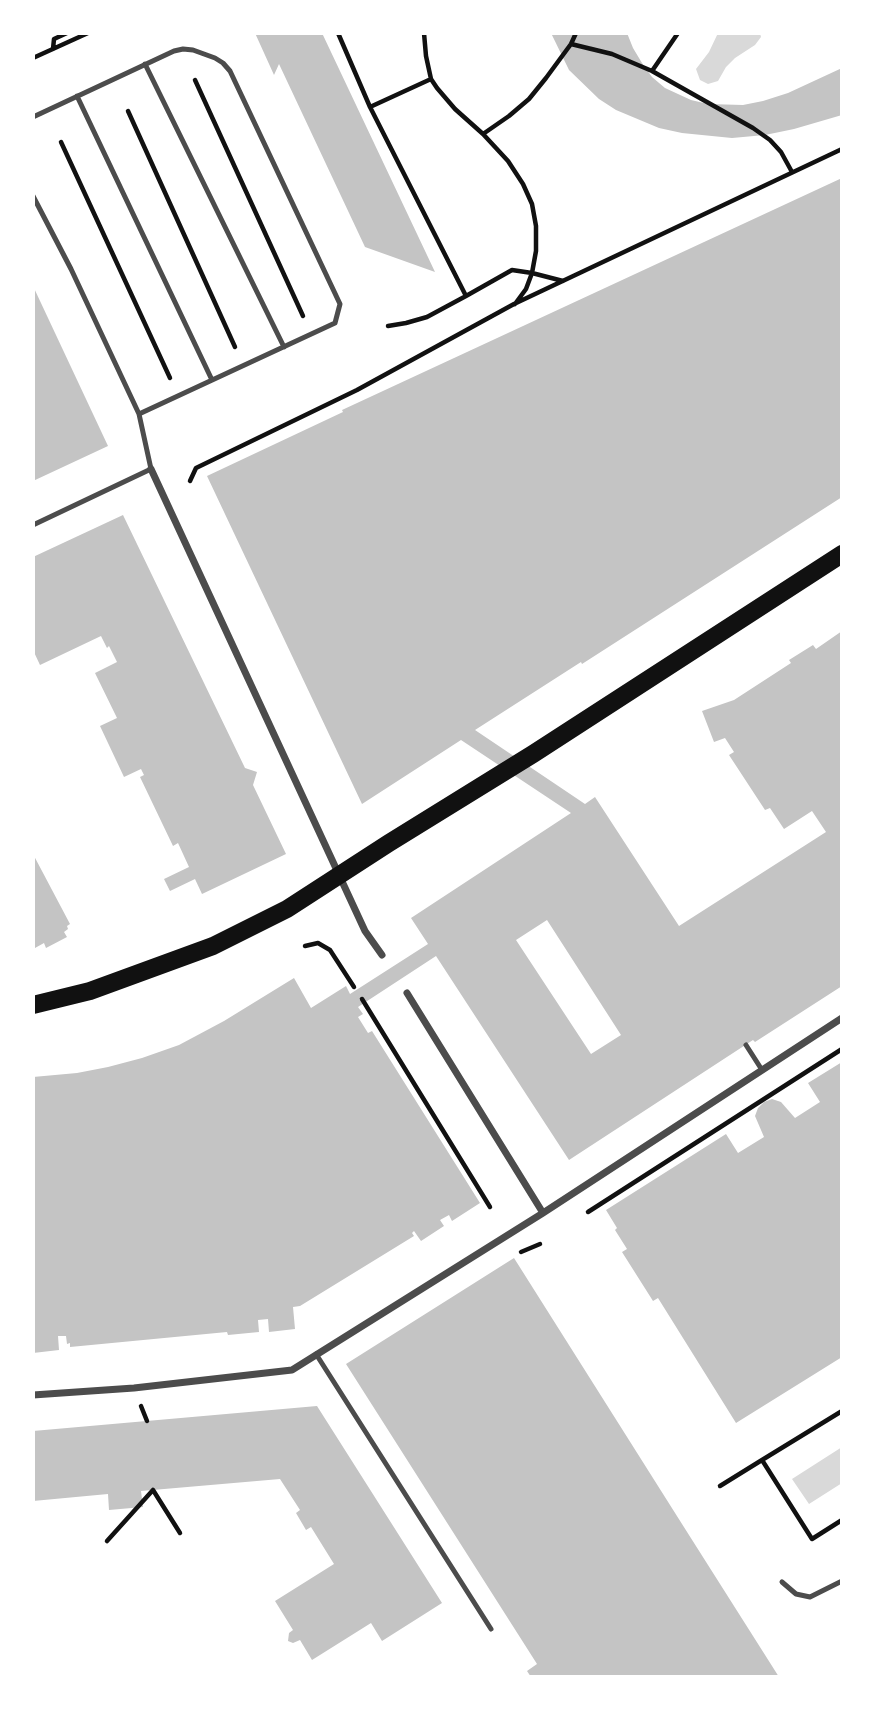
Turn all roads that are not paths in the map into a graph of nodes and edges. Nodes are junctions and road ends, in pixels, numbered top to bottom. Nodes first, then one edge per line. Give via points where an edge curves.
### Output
1 (145, 64) junction
2 (76, 96) junction
3 (33, 117) edge
4 (33, 196) edge
5 (284, 347) junction
6 (212, 380) junction
7 (139, 414) junction
8 (151, 468) junction
9 (33, 525) edge
10 (842, 554) edge
11 (339, 875) junction
12 (382, 955) dead end
13 (407, 993) dead end
14 (33, 1005) edge
15 (842, 1018) edge
16 (746, 1045) dead end
17 (762, 1070) junction
18 (544, 1213) junction
19 (316, 1353) junction
20 (33, 1395) edge
21 (842, 1581) edge
22 (782, 1582) dead end
23 (491, 1629) dead end

1 - 2 lane
1 - 5 lane
1 - 5 lane via 183,49 215,58 230,71 340,304 335,323
2 - 3 lane
2 - 6 lane
4 - 7 lane
5 - 6 lane
6 - 7 lane
7 - 8 lane
8 - 9 lane
8 - 11 street
10 - 11 main road
11 - 12 street
11 - 14 main road via 287,909 213,946 90,991
13 - 18 street
15 - 17 street
16 - 17 lane
17 - 18 street
18 - 19 street
19 - 20 street via 292,1370
19 - 23 lane
21 - 22 lane via 810,1597 796,1594

